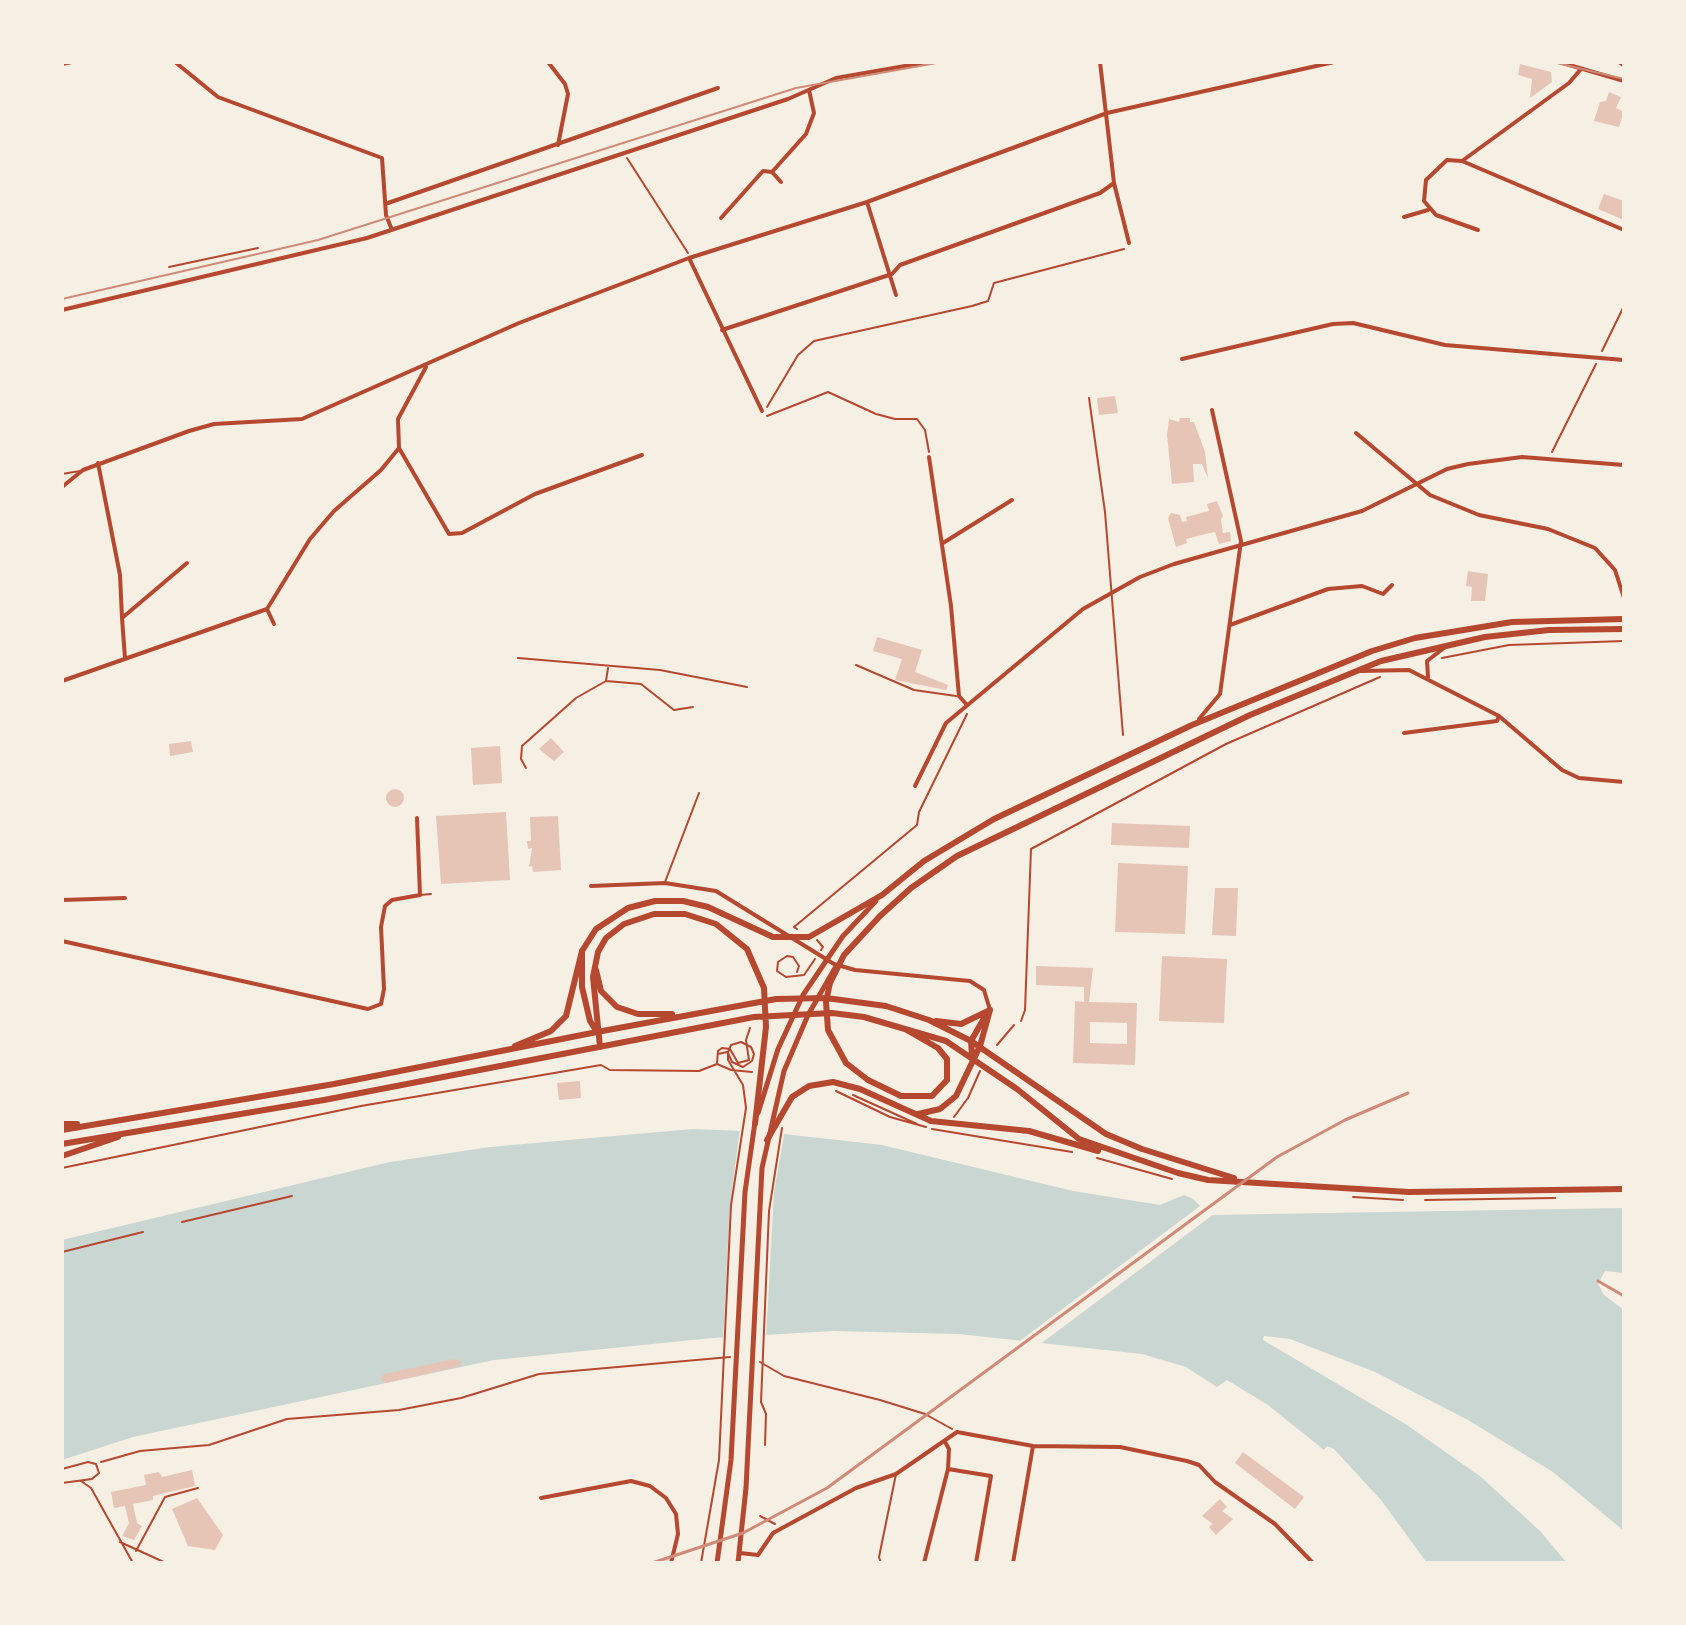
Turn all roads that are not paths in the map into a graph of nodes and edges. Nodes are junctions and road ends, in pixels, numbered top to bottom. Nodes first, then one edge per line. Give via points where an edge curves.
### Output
1 (72, 62) edge
2 (175, 62) edge
3 (548, 62) edge
4 (928, 62) edge
5 (1100, 62) edge
6 (1334, 62) edge
7 (1559, 62) edge
8 (62, 64) edge
9 (1581, 69) junction
10 (1624, 81) edge
11 (718, 88) dead end
12 (809, 90) junction
13 (1107, 113) junction
14 (558, 145) junction
15 (1462, 161) junction
16 (772, 172) junction
17 (781, 182) dead end
18 (1114, 183) junction
19 (867, 202) junction
20 (388, 203) junction
21 (1428, 210) junction
22 (1404, 217) dead end
23 (721, 218) dead end
24 (392, 230) junction
25 (1478, 230) dead end
26 (1624, 230) edge
27 (1129, 243) road end
28 (689, 258) junction
29 (892, 274) junction
30 (896, 295) dead end
31 (62, 310) edge
32 (722, 330) junction
33 (1182, 359) dead end
34 (1624, 360) edge
35 (427, 366) junction
36 (1089, 398) dead end
37 (1212, 410) dead end
38 (762, 411) road end
39 (1356, 433) dead end
40 (399, 448) junction
41 (642, 455) dead end
42 (929, 457) road end
43 (98, 463) junction
44 (1624, 465) edge
45 (83, 470) junction
46 (62, 474) edge
47 (1419, 483) junction
48 (62, 487) edge
49 (1012, 500) dead end
50 (943, 543) junction
51 (1241, 546) junction
52 (187, 563) dead end
53 (1392, 585) dead end
54 (1110, 592) junction
55 (1624, 598) edge
56 (267, 609) junction
57 (122, 618) junction
58 (1624, 619) edge
59 (274, 624) dead end
60 (1230, 625) junction
61 (1624, 629) edge
62 (1461, 641) junction
63 (125, 658) junction
64 (856, 665) dead end
65 (1351, 672) junction
66 (1429, 679) junction
67 (62, 681) edge
68 (956, 696) dead end
69 (967, 705) junction
70 (1499, 716) junction
71 (1192, 725) junction
72 (1404, 733) dead end
73 (1123, 735) dead end
74 (1624, 782) edge
75 (915, 786) dead end
76 (699, 793) dead end
77 (417, 818) dead end
78 (665, 883) junction
79 (591, 886) dead end
80 (431, 894) dead end
81 (420, 895) junction
82 (882, 895) junction
83 (125, 898) dead end
84 (62, 900) edge
85 (62, 941) edge
86 (582, 951) junction
87 (596, 959) junction
88 (838, 964) junction
89 (990, 1010) junction
90 (688, 1014) junction
91 (929, 1020) junction
92 (898, 1025) junction
93 (597, 1032) junction
94 (971, 1041) junction
95 (980, 1046) junction
96 (600, 1047) junction
97 (501, 1051) junction
98 (975, 1060) junction
99 (910, 1113) junction
100 (755, 1124) junction
101 (62, 1127) edge
102 (137, 1131) junction
103 (767, 1140) junction
104 (62, 1144) edge
105 (62, 1156) edge
106 (1140, 1162) junction
107 (1245, 1182) junction
108 (1624, 1189) edge
109 (944, 1441) junction
110 (1033, 1446) junction
111 (62, 1469) edge
112 (948, 1469) junction
113 (896, 1474) junction
114 (81, 1481) junction
115 (62, 1483) edge
116 (198, 1488) dead end
117 (541, 1498) dead end
118 (119, 1541) junction
119 (136, 1551) junction
120 (740, 1553) junction
121 (133, 1563) edge
122 (166, 1563) edge
123 (671, 1563) edge
124 (717, 1563) edge
125 (738, 1563) edge
126 (881, 1563) edge
127 (924, 1563) edge
128 (976, 1563) edge
129 (1013, 1563) edge
130 (1313, 1563) edge

1 - 8 street
2 - 20 street via 218,97 382,158
3 - 14 street via 568,94
4 - 12 street via 851,74
5 - 13 street
6 - 13 street
7 - 9 street
9 - 10 street
9 - 15 street
11 - 14 street
12 - 16 street via 813,121
12 - 24 street
13 - 18 street
13 - 19 street
14 - 20 street
15 - 21 street via 1447,160 1426,180
15 - 26 street
16 - 17 street
16 - 23 street via 763,171
18 - 27 street
18 - 29 street via 1100,193 900,265
19 - 28 street
19 - 29 street
20 - 24 street
21 - 22 street
21 - 25 street
24 - 31 street
28 - 32 street
28 - 35 street via 519,323
29 - 30 street
29 - 32 street
32 - 38 street
33 - 34 street via 1353,323 1445,345
35 - 40 street via 398,419
35 - 43 street via 302,419 214,424
36 - 54 lane via 1103,490
37 - 51 street
39 - 47 street
40 - 41 street via 443,530 455,535 535,494
40 - 56 street via 310,539
42 - 50 street
43 - 45 street
43 - 57 street via 120,575
44 - 47 street via 1522,457 1447,469
45 - 46 lane
45 - 48 street
47 - 51 street via 1362,511
47 - 55 street via 1430,495 1455,506 1589,544 1612,564
49 - 50 street
50 - 69 street via 959,696
51 - 54 street via 1174,564
51 - 60 street
52 - 57 street
53 - 60 street via 1383,594 1362,586 1328,589
54 - 69 street
54 - 73 lane
56 - 59 street
56 - 63 street
57 - 63 street
58 - 71 main road via 1512,622 1415,638
60 - 71 street via 1220,694
61 - 62 main road via 1549,630
62 - 65 main road
62 - 66 street via 1427,661
63 - 67 street
64 - 68 lane via 914,690
65 - 66 street via 1395,668
65 - 88 main road via 957,856 890,906
66 - 70 street
69 - 75 street via 946,723
70 - 72 street via 1497,721
70 - 74 street via 1562,770 1579,778
71 - 82 main road via 994,819 934,854
76 - 78 lane
77 - 81 street
78 - 79 street
78 - 89 street via 716,891 845,968 970,981 984,990
80 - 81 lane
81 - 85 street via 392,900 382,914 381,1004 368,1009
82 - 86 main road via 821,932 795,939 765,935 708,907 676,901 638,904 592,933
82 - 100 main road via 843,936 803,995 778,1049
83 - 84 street
86 - 93 main road via 582,987
86 - 97 main road via 562,1021 546,1034
87 - 90 main road via 599,986 617,1007 638,1014
87 - 93 main road via 592,982
87 - 100 main road via 606,938 646,915 699,918 742,943 757,969 766,1012
88 - 92 main road via 826,1002 831,1040 846,1063 905,1097 938,1093 948,1077 941,1050
88 - 103 main road via 792,1052
89 - 91 main road via 961,1024
89 - 94 main road
89 - 95 main road
90 - 91 main road via 776,999 826,998 875,1004
90 - 93 main road
91 - 94 main road
92 - 96 main road via 842,1014 778,1014
92 - 98 main road via 929,1033
93 - 96 main road
93 - 97 main road
94 - 95 main road
94 - 98 main road
95 - 98 main road
95 - 107 main road via 1106,1134
96 - 102 main road
97 - 101 main road
98 - 99 main road via 947,1105
98 - 106 main road via 1079,1139
99 - 103 main road via 838,1082 809,1086 789,1101
99 - 106 main road via 938,1123 1041,1133
100 - 124 main road via 745,1192 729,1482
102 - 104 main road
102 - 105 main road
103 - 120 main road via 757,1216
106 - 107 main road via 1208,1180
107 - 108 main road via 1409,1192
109 - 110 street via 957,1432
109 - 112 street
109 - 113 street
110 - 129 street
110 - 130 street via 1120,1447 1199,1465 1275,1524
111 - 114 lane via 96,1464 97,1476
112 - 127 street
112 - 128 street via 991,1476
113 - 120 street via 856,1488 773,1533 758,1555
113 - 126 lane
114 - 115 lane
114 - 118 lane via 91,1488
116 - 119 lane via 165,1497
117 - 123 street via 631,1481 650,1486 676,1514 678,1534
118 - 119 lane
118 - 121 lane
119 - 122 lane
120 - 125 main road

